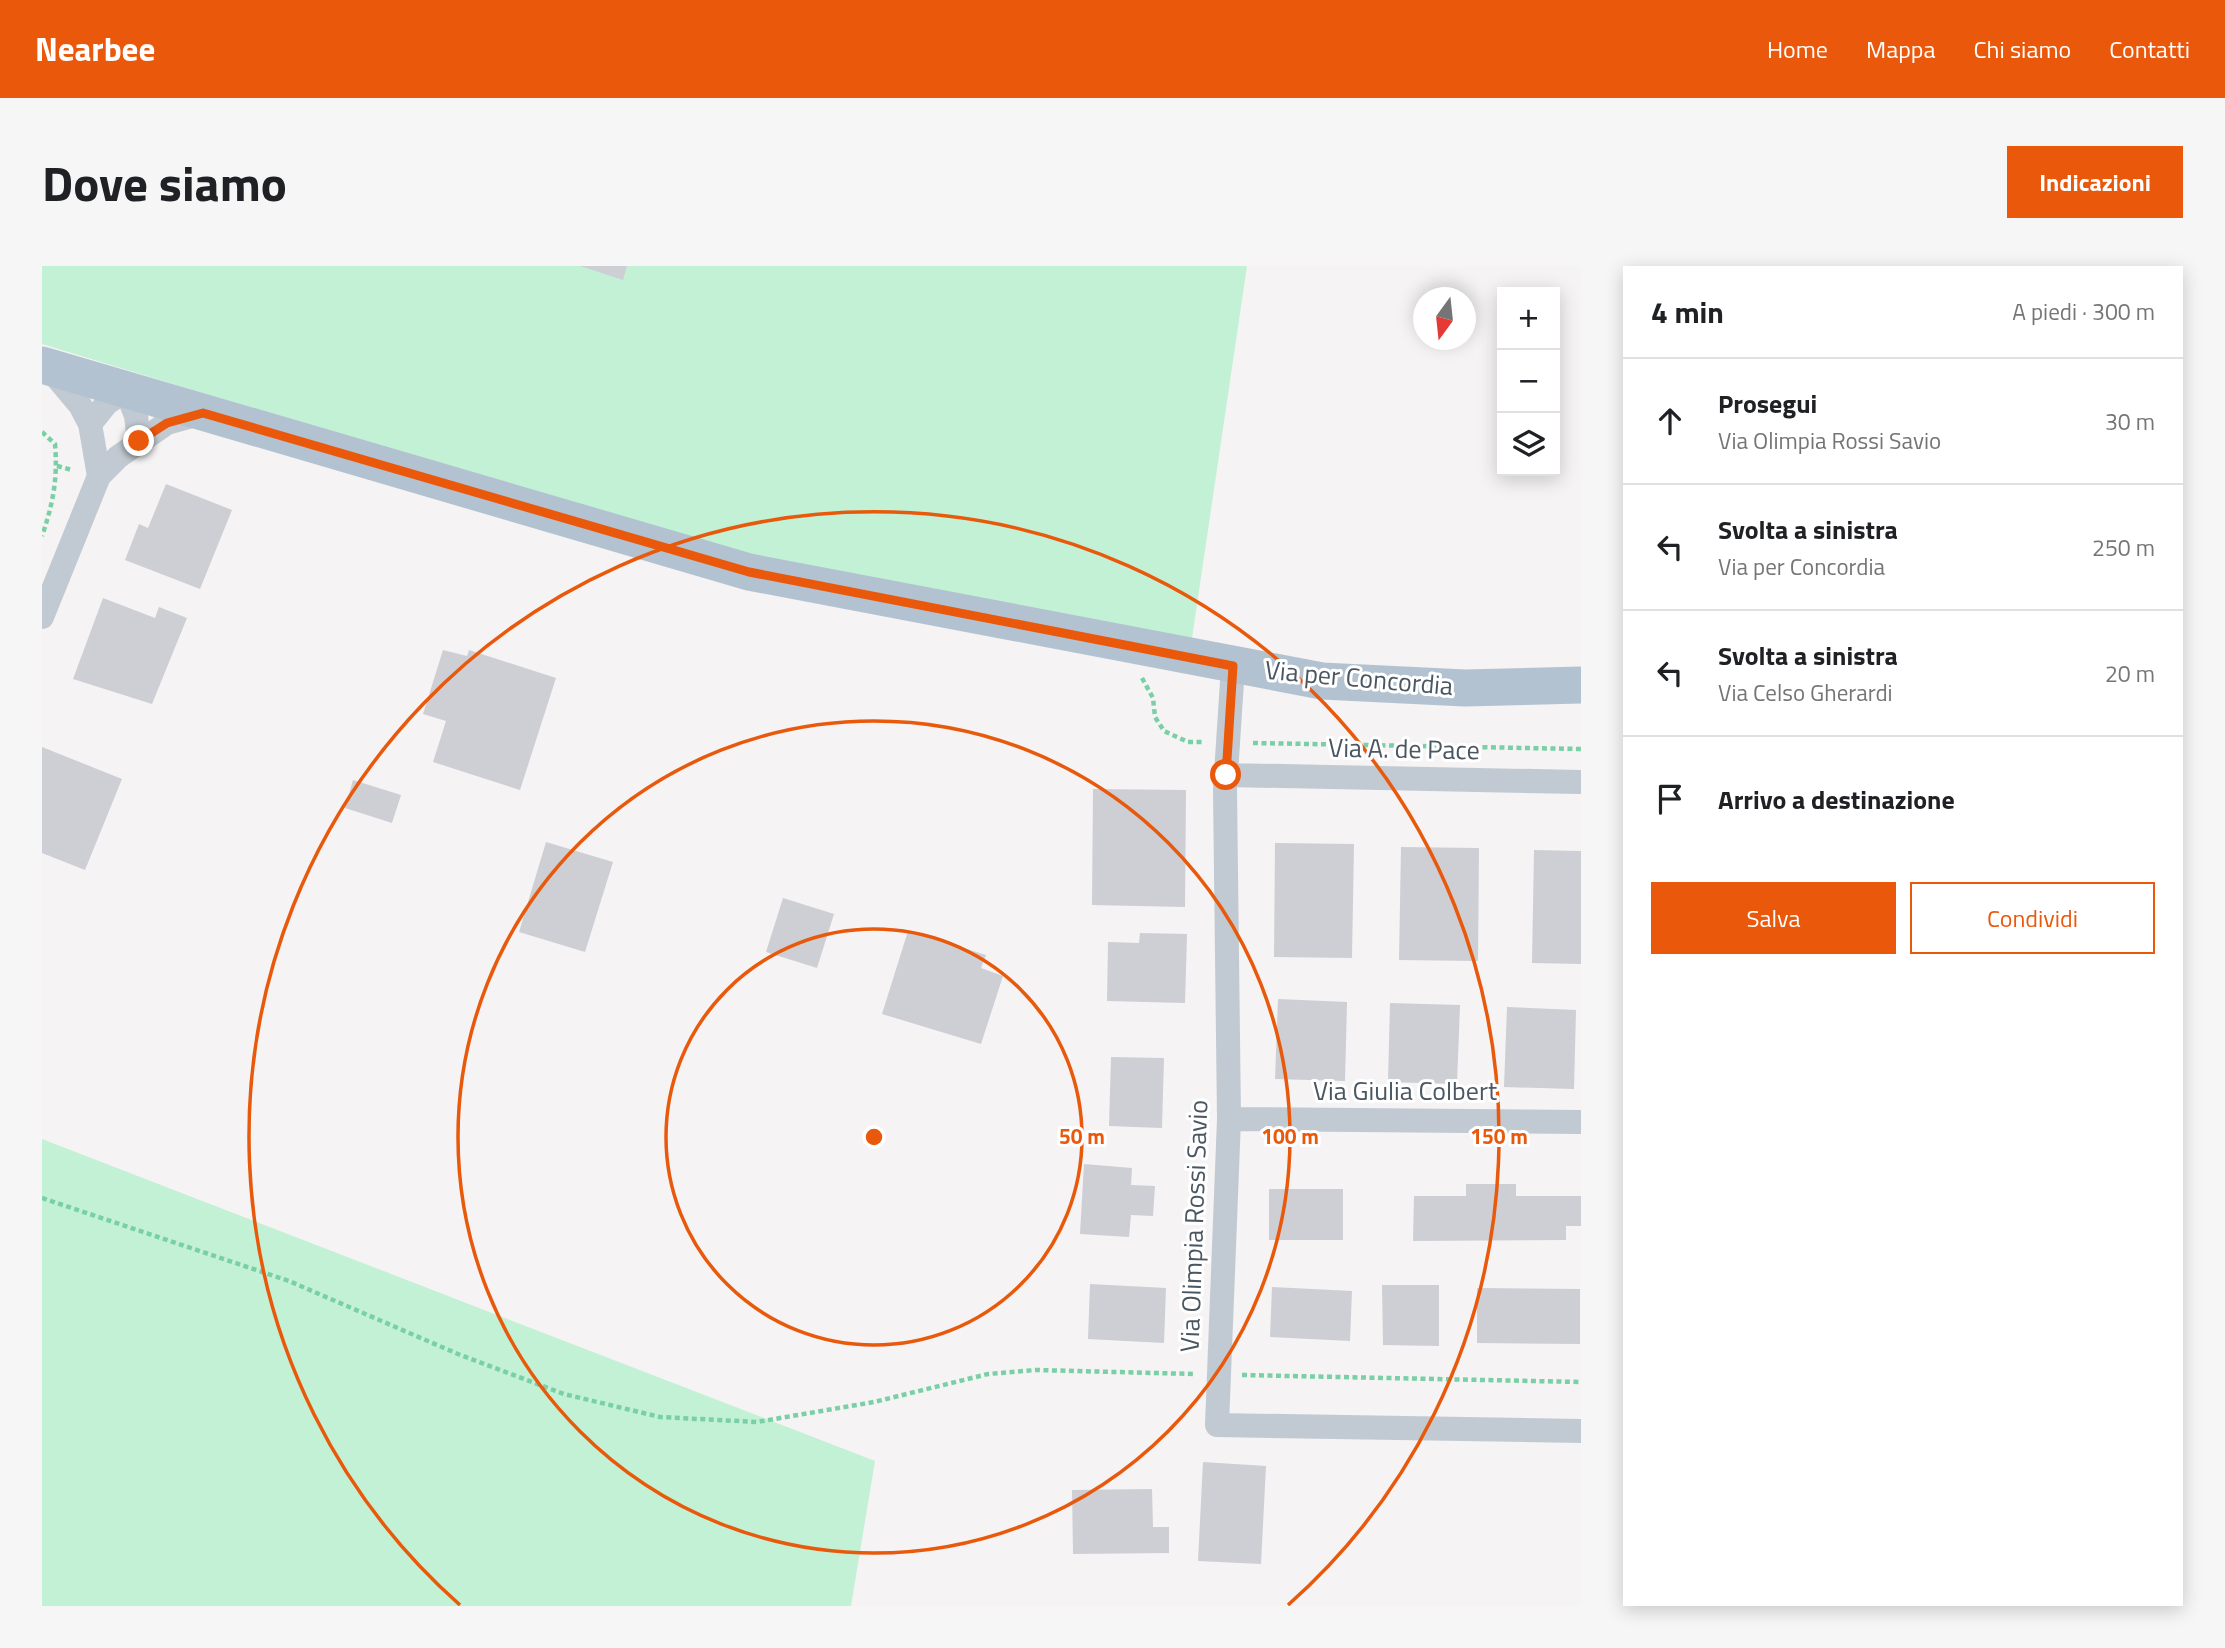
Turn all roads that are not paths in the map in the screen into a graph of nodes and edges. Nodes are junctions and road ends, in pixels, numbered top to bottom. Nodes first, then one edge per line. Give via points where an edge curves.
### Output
1 (45, 366) edge
2 (126, 390) junction
3 (203, 413) junction
4 (90, 424) junction
5 (139, 441) junction
6 (99, 476) junction
7 (42, 617) edge
8 (1233, 666) junction
9 (1581, 685) edge
10 (1226, 775) junction
11 (1581, 782) edge
12 (1229, 1119) junction
13 (1581, 1122) edge
14 (1581, 1431) edge

1 - 2 main road, Via per Concordia
1 - 4 street via 80,405
2 - 3 main road, Via per Concordia
2 - 4 street via 107,403
2 - 5 street
3 - 5 street via 167,423
3 - 8 main road, Via per Concordia via 749,572
4 - 6 street
5 - 6 street
6 - 7 street
8 - 9 main road, Via per Concordia via 1322,681 1465,688
8 - 10 street, Via Olimpia Rossi Savio
10 - 11 street, Via A. de Pace
10 - 12 street, Via Olimpia Rossi Savio
12 - 13 street, Via Giulia Colbert
12 - 14 street, Via Olimpia Rossi Savio via 1217,1425

